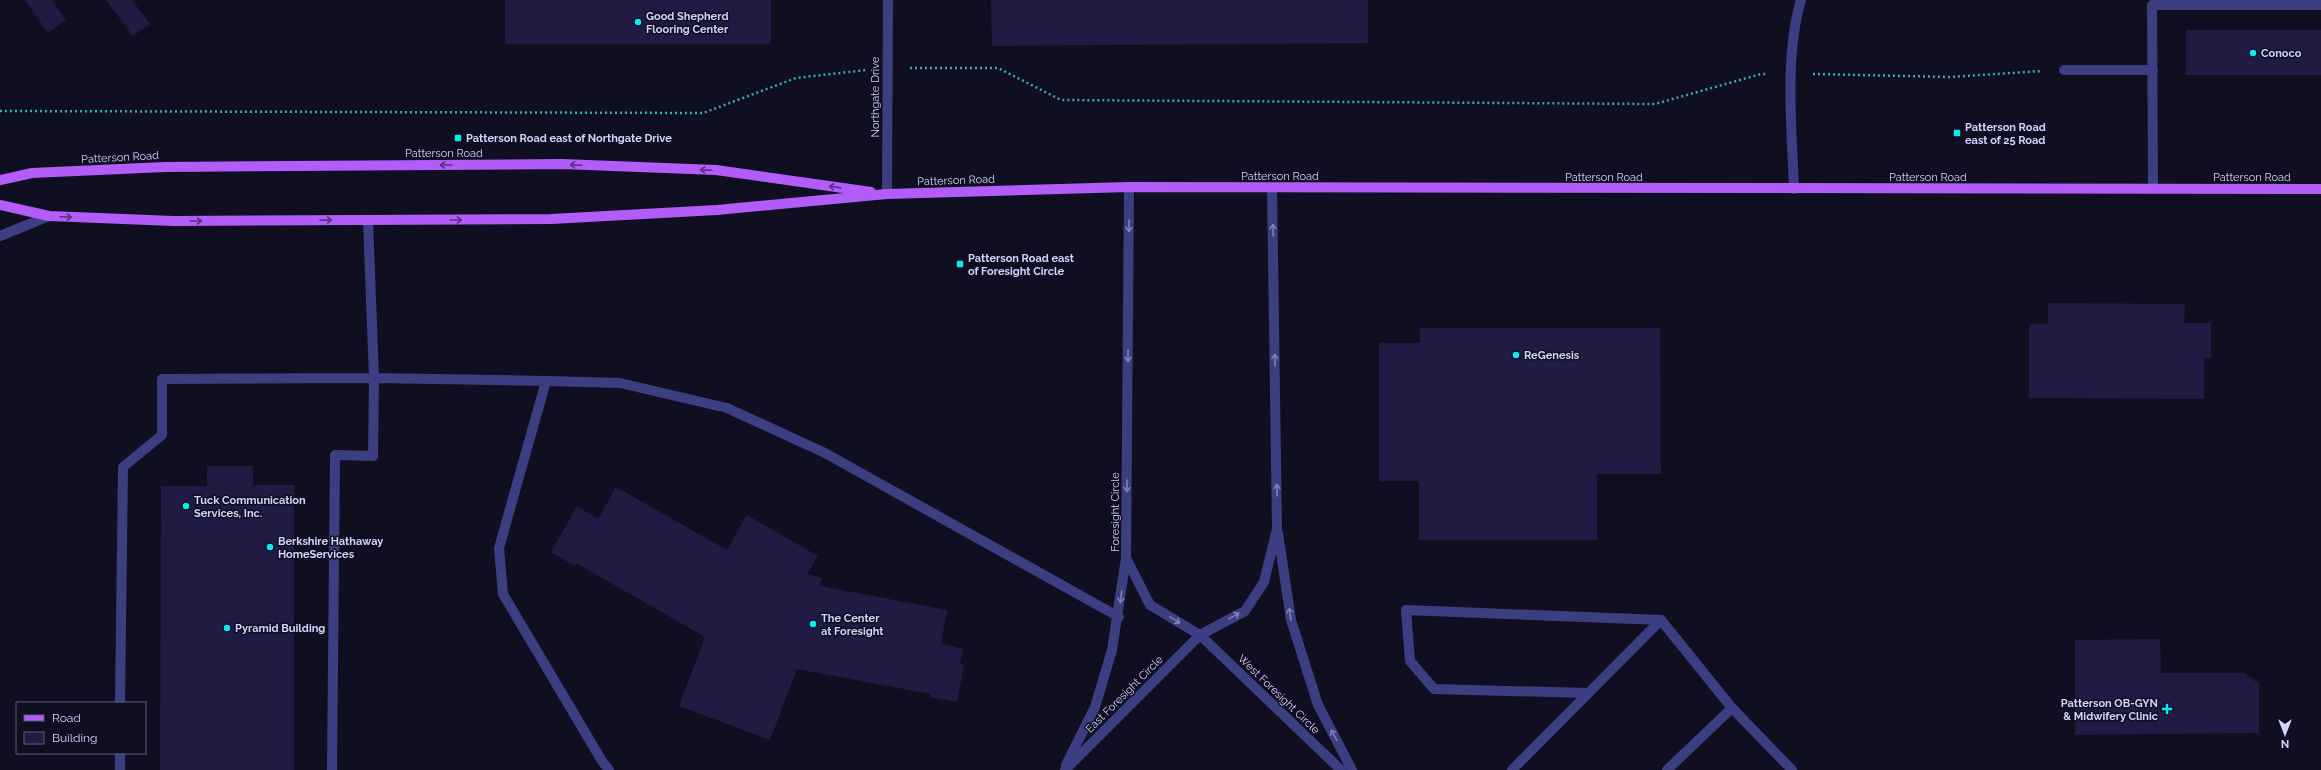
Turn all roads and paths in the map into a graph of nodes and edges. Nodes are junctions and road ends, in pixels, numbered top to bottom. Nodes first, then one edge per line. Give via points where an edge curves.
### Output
1 (888, 0) edge
2 (1801, 0) edge
3 (2321, 5) edge
4 (888, 68) junction
5 (2064, 70) joint
6 (2152, 70) junction
7 (1791, 74) junction
8 (0, 111) edge
9 (0, 180) edge
10 (1129, 187) junction
11 (1272, 188) junction
12 (1794, 189) junction
13 (2152, 189) junction
14 (2321, 189) edge
15 (887, 194) junction
16 (0, 205) edge
17 (49, 216) junction
18 (368, 220) junction
19 (0, 236) edge
20 (374, 378) junction
21 (546, 381) junction
22 (1277, 529) junction
23 (1126, 558) junction
24 (1119, 617) junction
25 (1661, 620) junction
26 (1200, 636) junction
27 (1588, 693) junction
28 (120, 702) edge
29 (1732, 708) junction
30 (120, 754) edge
31 (120, 770) edge
32 (332, 770) edge
33 (609, 770) edge
34 (1064, 770) edge
35 (1341, 770) edge
36 (1352, 770) edge
37 (1512, 770) edge
38 (1667, 770) edge
39 (1792, 770) edge

1 - 4 street, Northgate Drive
2 - 7 street
3 - 6 street via 2152,5
4 - 7 path via 998,68 1061,100 1624,104 1655,104 1761,74
4 - 8 path via 796,78 703,113
4 - 15 street, Northgate Drive
5 - 6 street
5 - 7 path via 1950,77
6 - 13 street
7 - 12 street
15 -> 9 main road, Patterson Road via 716,170 562,164 165,166 32,173
10 - 11 main road, Patterson Road
10 - 15 main road, Patterson Road
10 -> 23 street, Foresight Circle
11 - 12 main road, Patterson Road
22 -> 11 street
12 - 13 main road, Patterson Road
13 - 14 main road, Patterson Road
18 -> 15 main road, Patterson Road via 552,219 717,210
16 - 17 main road, Patterson Road
17 -> 18 main road, Patterson Road via 173,221
17 - 19 street
18 - 20 street
20 - 21 street
20 - 28 street via 162,379 162,435 122,467
20 - 32 street via 373,456 335,455
21 - 24 street via 620,383 727,408 825,453
21 - 33 street via 499,548 503,594
26 -> 22 street via 1245,611 1264,582
36 -> 22 street, West Foresight Circle via 1318,705 1291,620
23 -> 24 street, East Foresight Circle
23 -> 26 street, Foresight Circle via 1150,604
24 - 34 street, East Foresight Circle via 1095,707
25 - 27 street
25 - 27 street via 1406,610 1410,661 1434,689
25 - 29 street
26 - 34 street, East Foresight Circle
26 - 35 street, West Foresight Circle
27 - 37 street
29 - 38 street
29 - 39 street
30 - 31 street

